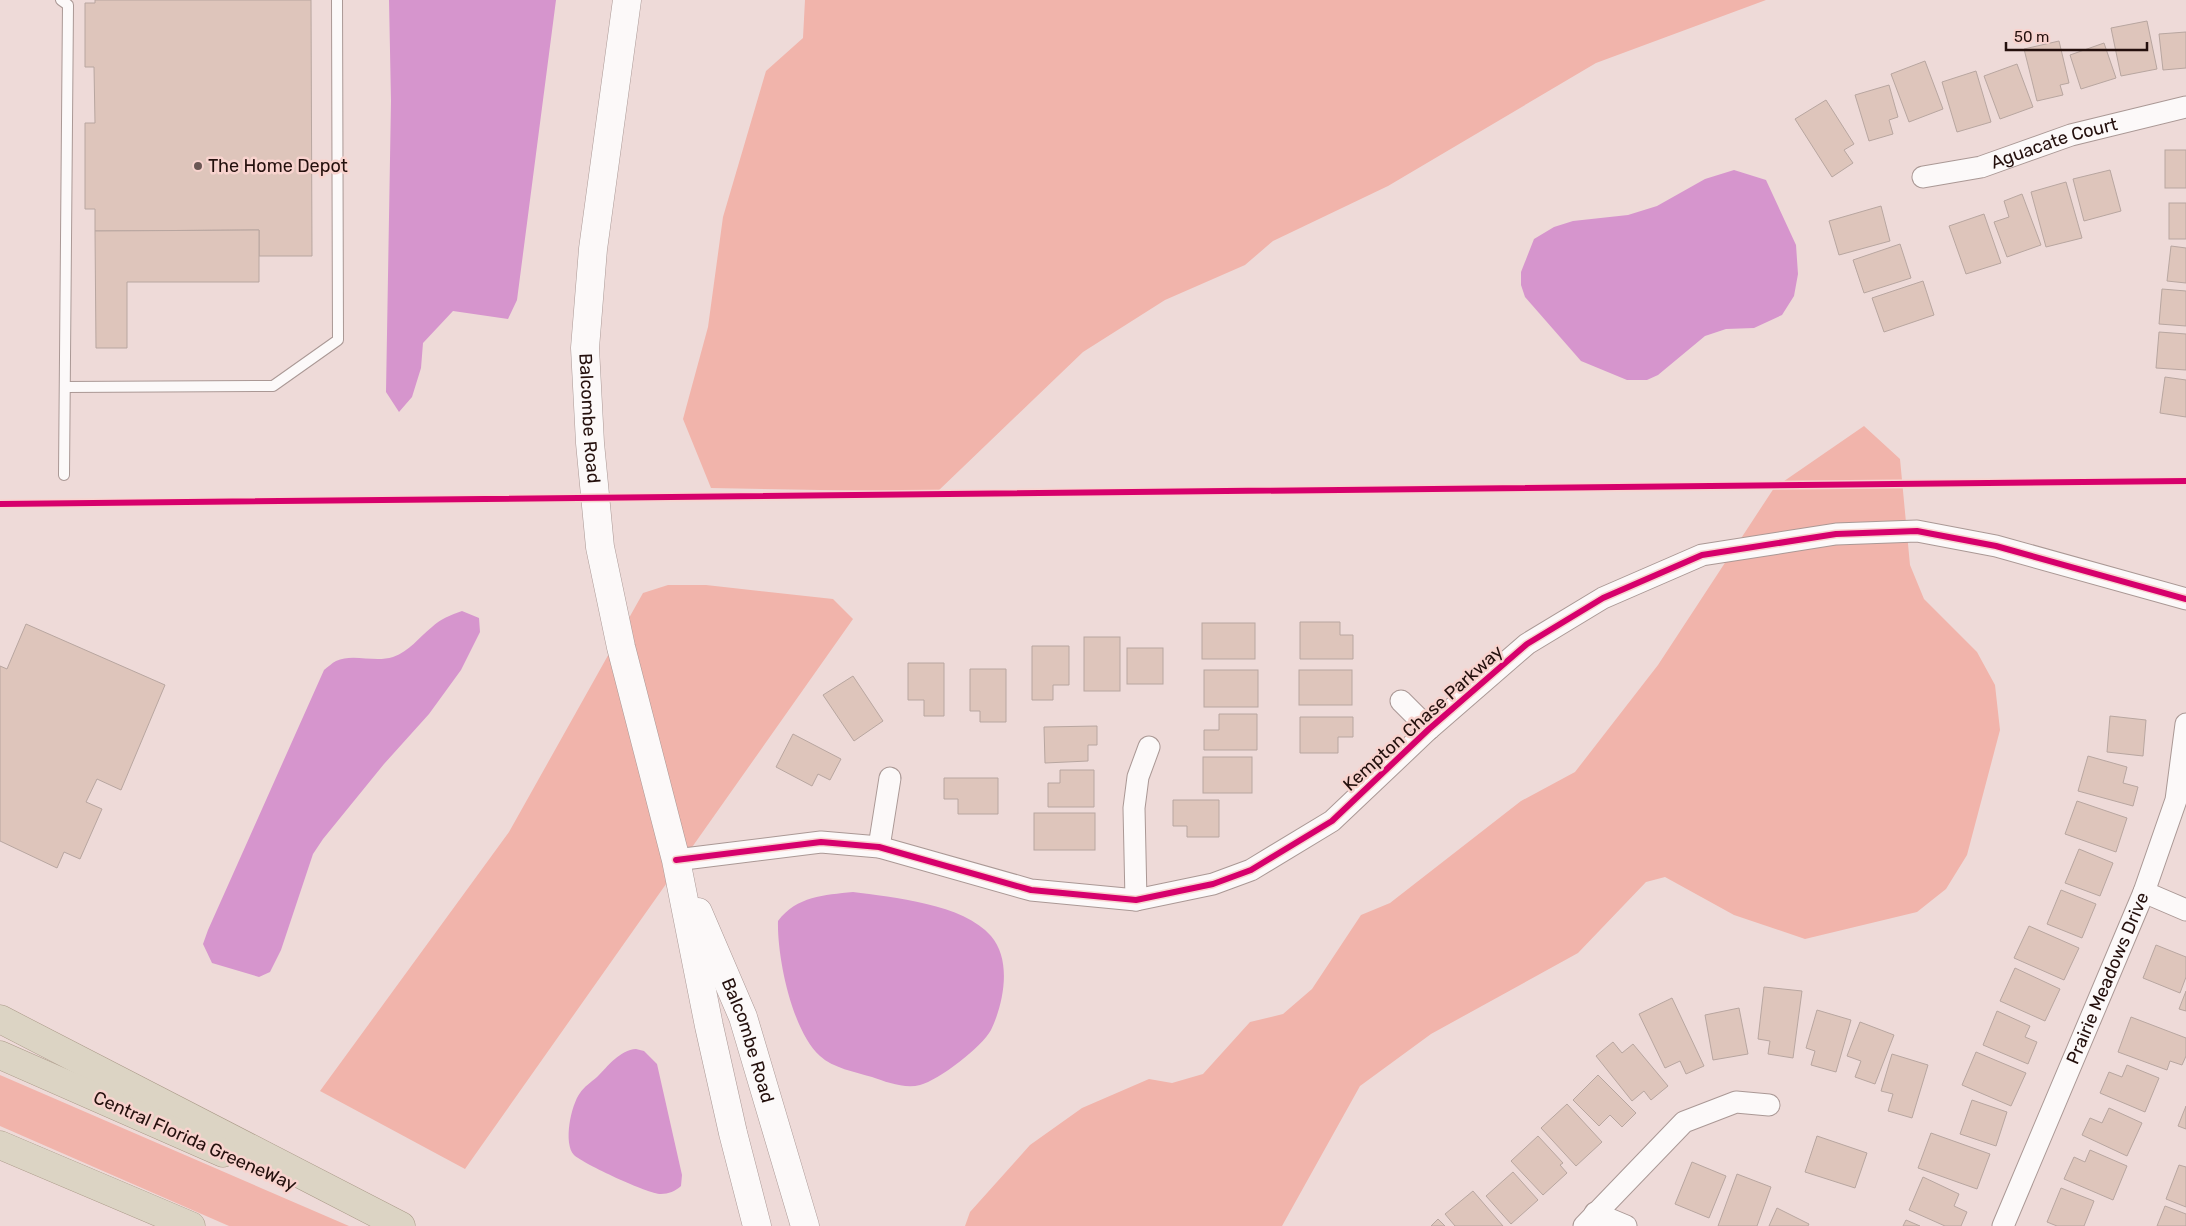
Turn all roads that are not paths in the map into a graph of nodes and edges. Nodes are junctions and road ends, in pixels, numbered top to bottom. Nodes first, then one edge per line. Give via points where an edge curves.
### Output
1 (61, 0) edge
2 (337, 0) edge
3 (627, 0) edge
4 (2186, 107) edge
5 (1923, 177) dead end
6 (65, 387) junction
7 (64, 475) dead end
8 (2186, 599) edge
9 (1401, 701) dead end
10 (2186, 724) edge
11 (1429, 729) junction
12 (1149, 747) dead end
13 (890, 778) dead end
14 (879, 847) junction
15 (676, 860) junction
16 (2144, 892) junction
17 (1136, 900) junction
18 (2186, 910) edge
19 (0, 1019) edge
20 (0, 1056) edge
21 (1769, 1105) dead end
22 (0, 1145) edge
23 (1589, 1220) edge
24 (191, 1226) edge
25 (390, 1226) edge
26 (401, 1226) edge
27 (757, 1226) edge
28 (805, 1226) edge
29 (1626, 1226) edge
30 (2003, 1226) edge

1 - 6 lane via 68,4
2 - 6 lane via 338,340 273,386
3 - 15 street, Balcombe Road via 593,248 585,348 590,443 600,547 621,647
4 - 5 street, Aguacate Court via 2071,136 1981,167
6 - 7 lane
8 - 11 street, Kempton Chase Parkway via 1996,546 1917,531 1836,534 1702,555 1603,598 1527,644
9 - 11 street
10 - 16 street, Prairie Meadows Drive via 2176,800
11 - 17 street, Kempton Chase Parkway via 1332,821 1251,870 1213,884
12 - 17 street via 1138,777 1134,808
13 - 14 street
14 - 15 street, Kempton Chase Parkway via 822,842
14 - 17 street, Kempton Chase Parkway via 1031,890
15 - 27 street, Balcombe Road via 711,1036
15 - 28 street, Balcombe Road via 743,1017
16 - 18 street
16 - 30 street, Prairie Meadows Drive
19 - 26 highway
20 - 25 highway, Central Florida GreeneWay
21 - 23 street via 1736,1102 1684,1122
22 - 24 highway
23 - 29 street

